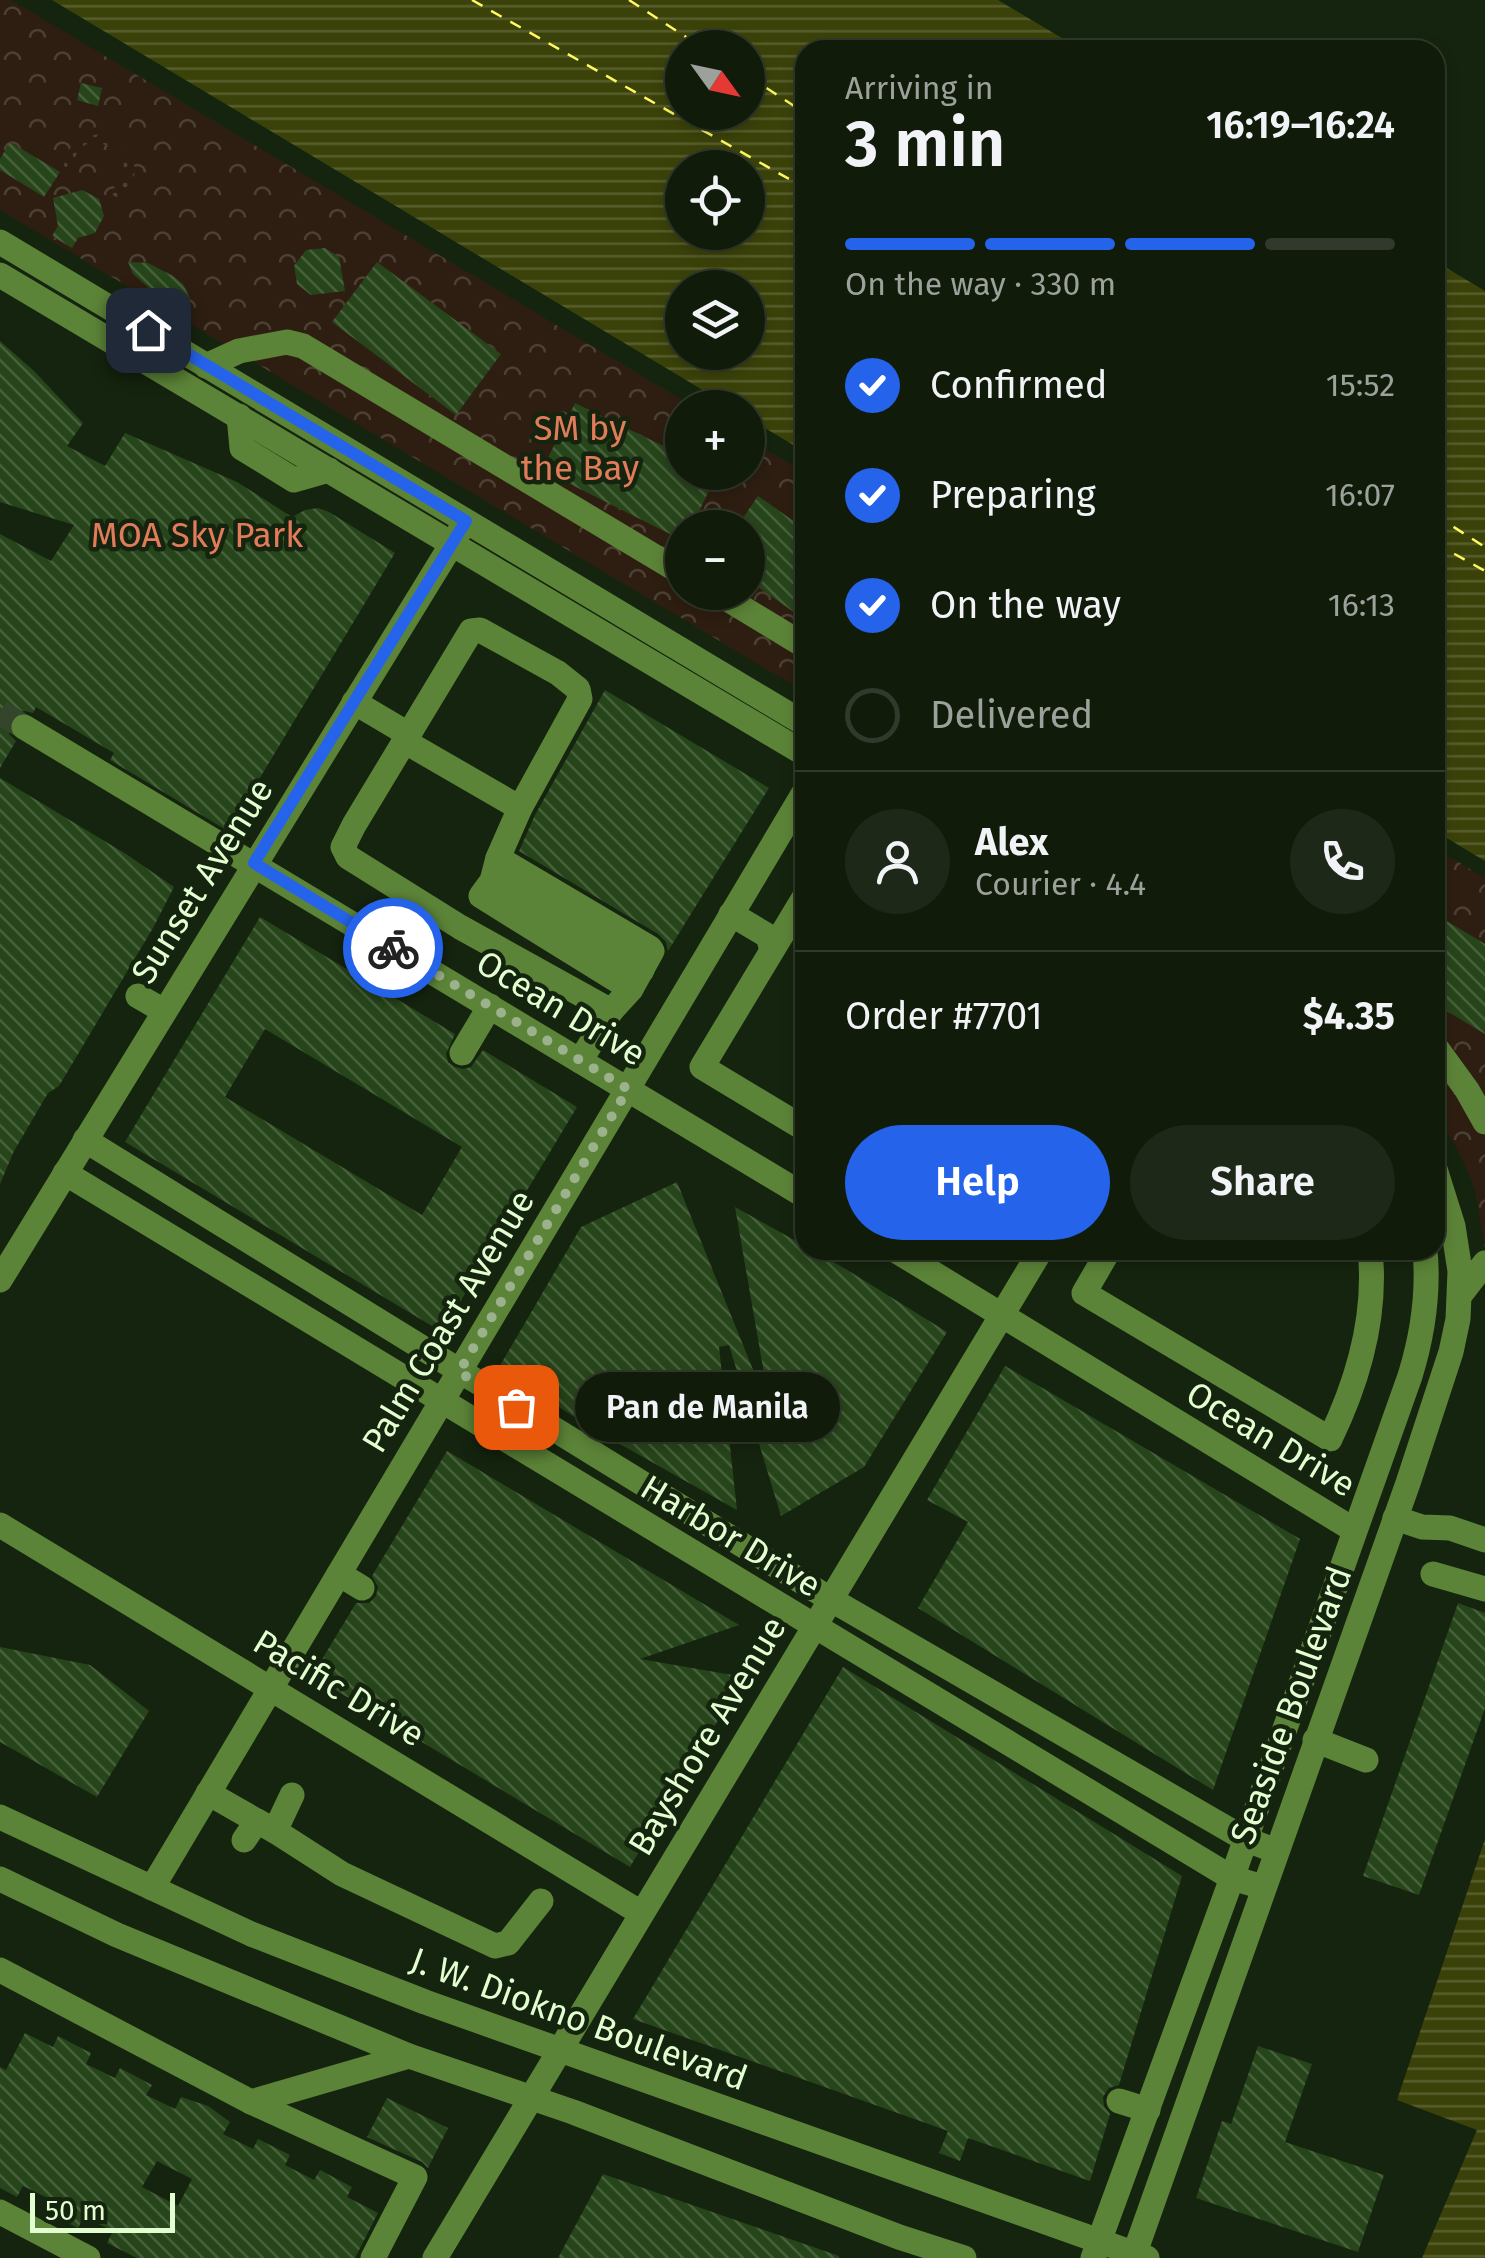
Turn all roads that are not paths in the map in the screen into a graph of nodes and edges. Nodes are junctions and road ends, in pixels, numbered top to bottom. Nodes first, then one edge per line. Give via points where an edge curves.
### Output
1 (0, 242) edge
2 (0, 275) edge
3 (206, 366) junction
4 (466, 521) junction
5 (452, 545) junction
6 (665, 563) edge
7 (746, 610) edge
8 (795, 640) edge
9 (358, 697) junction
10 (795, 700) edge
11 (771, 704) junction
12 (795, 718) edge
13 (24, 727) tunnel mouth
14 (409, 732) junction
15 (795, 748) edge
16 (795, 807) edge
17 (520, 808) junction
18 (254, 863) junction
19 (490, 878) junction
20 (795, 912) edge
21 (731, 914) junction
22 (772, 950) junction
23 (636, 980) junction
24 (138, 996) dead end
25 (490, 1006) junction
26 (164, 1011) junction
27 (611, 1011) junction
28 (462, 1053) dead end
29 (1445, 1059) edge
30 (580, 1060) junction
31 (628, 1089) junction
32 (1485, 1122) edge
33 (795, 1123) edge
34 (85, 1140) junction
35 (64, 1174) junction
36 (795, 1190) edge
37 (1445, 1201) edge
38 (912, 1260) edge
39 (1035, 1260) edge
40 (1104, 1260) edge
41 (1370, 1260) edge
42 (1425, 1260) edge
43 (1485, 1263) edge
44 (0, 1280) edge
45 (1460, 1295) junction
46 (1001, 1316) junction
47 (459, 1372) junction
48 (442, 1401) junction
49 (1398, 1509) junction
50 (0, 1525) edge
51 (1354, 1530) junction
52 (1485, 1540) edge
53 (339, 1574) junction
54 (1433, 1574) dead end
55 (362, 1588) dead end
56 (1485, 1589) edge
57 (830, 1599) junction
58 (813, 1627) junction
59 (271, 1688) junction
60 (1315, 1740) junction
61 (1366, 1760) dead end
62 (208, 1792) junction
63 (292, 1795) dead end
64 (0, 1816) edge
65 (259, 1830) junction
66 (1245, 1839) junction
67 (1276, 1851) junction
68 (1232, 1878) junction
69 (0, 1879) edge
70 (1263, 1887) junction
71 (152, 1888) junction
72 (541, 1902) dead end
73 (641, 1913) junction
74 (0, 1970) edge
75 (559, 2049) junction
76 (409, 2056) junction
77 (530, 2098) junction
78 (1118, 2101) dead end
79 (251, 2102) junction
80 (1148, 2110) junction
81 (2, 2217) edge
82 (1096, 2250) edge
83 (447, 2254) edge
84 (1138, 2256) edge
85 (88, 2258) edge
86 (374, 2258) edge
87 (964, 2258) edge

1 - 3 street
2 - 5 street
3 - 4 street
3 - 6 street via 239,351 288,342 304,346
4 - 5 street, Sunset Avenue
4 - 11 street
5 - 9 street, Sunset Avenue
5 - 15 street
7 - 8 street
9 - 14 street
9 - 18 street, Sunset Avenue
10 - 11 street
11 - 12 street
13 - 18 street, Ocean Drive
14 - 17 street
14 - 17 street via 476,629 558,673 580,699
14 - 27 street via 349,836 348,857
16 - 21 street, Palm Coast Avenue
17 - 19 street
18 - 25 street, Ocean Drive
18 - 26 street, Sunset Avenue
19 - 23 street
19 - 23 street via 650,948
20 - 22 street
21 - 22 street via 768,936
21 - 31 street, Palm Coast Avenue
22 - 33 street via 702,1067
23 - 27 street
24 - 26 street
25 - 28 street
25 - 30 street, Ocean Drive
26 - 34 street, Sunset Avenue
27 - 30 street
29 - 32 street
30 - 31 street, Ocean Drive
31 - 36 street, Ocean Drive
31 - 47 street, Palm Coast Avenue
34 - 35 street, Sunset Avenue
34 - 47 street, Harbor Drive
35 - 44 street, Sunset Avenue
35 - 48 street, Harbor Drive
37 - 45 street, Seaside Boulevard via 1456,1236
38 - 46 street, Ocean Drive
39 - 46 street, Bayshore Avenue
40 - 41 street via 1084,1293 1330,1439 1361,1358
42 - 51 street, Seaside Boulevard via 1418,1348
43 - 45 street
45 - 49 street, Seaside Boulevard via 1451,1352
46 - 51 street, Ocean Drive
46 - 57 street, Bayshore Avenue
47 - 48 street, Palm Coast Avenue
47 - 57 street, Harbor Drive
48 - 53 street, Palm Coast Avenue
48 - 58 street, Harbor Drive
49 - 52 street via 1422,1527
49 - 60 street, Seaside Boulevard
50 - 59 street, Pacific Drive
51 - 66 street, Seaside Boulevard
53 - 55 street
53 - 59 street, Palm Coast Avenue
54 - 56 street
57 - 58 street, Bayshore Avenue
57 - 66 street, Harbor Drive
58 - 68 street, Harbor Drive
58 - 73 street, Bayshore Avenue
59 - 62 street, Palm Coast Avenue
59 - 73 street, Pacific Drive
60 - 61 street
60 - 67 street, Seaside Boulevard
62 - 65 street
62 - 71 street, Palm Coast Avenue
63 - 65 street
64 - 71 street, J. W. Diokno Boulevard
65 - 72 street via 496,1946 508,1943
66 - 67 street, Harbor Drive
66 - 68 street, Seaside Boulevard
67 - 70 street, Seaside Boulevard
68 - 70 street, Harbor Drive
68 - 80 street, Seaside Boulevard
69 - 76 street
70 - 84 street, Seaside Boulevard
71 - 75 street, J. W. Diokno Boulevard via 306,1957
73 - 75 street, Bayshore Avenue
74 - 79 street
75 - 77 street, Bayshore Avenue
75 - 82 street, J. W. Diokno Boulevard
76 - 77 street
76 - 79 street
77 - 83 street, Bayshore Avenue
77 - 87 street
78 - 80 street
79 - 86 street via 415,2177
80 - 82 street, Seaside Boulevard
81 - 85 street
82 - 84 street, J. W. Diokno Boulevard

